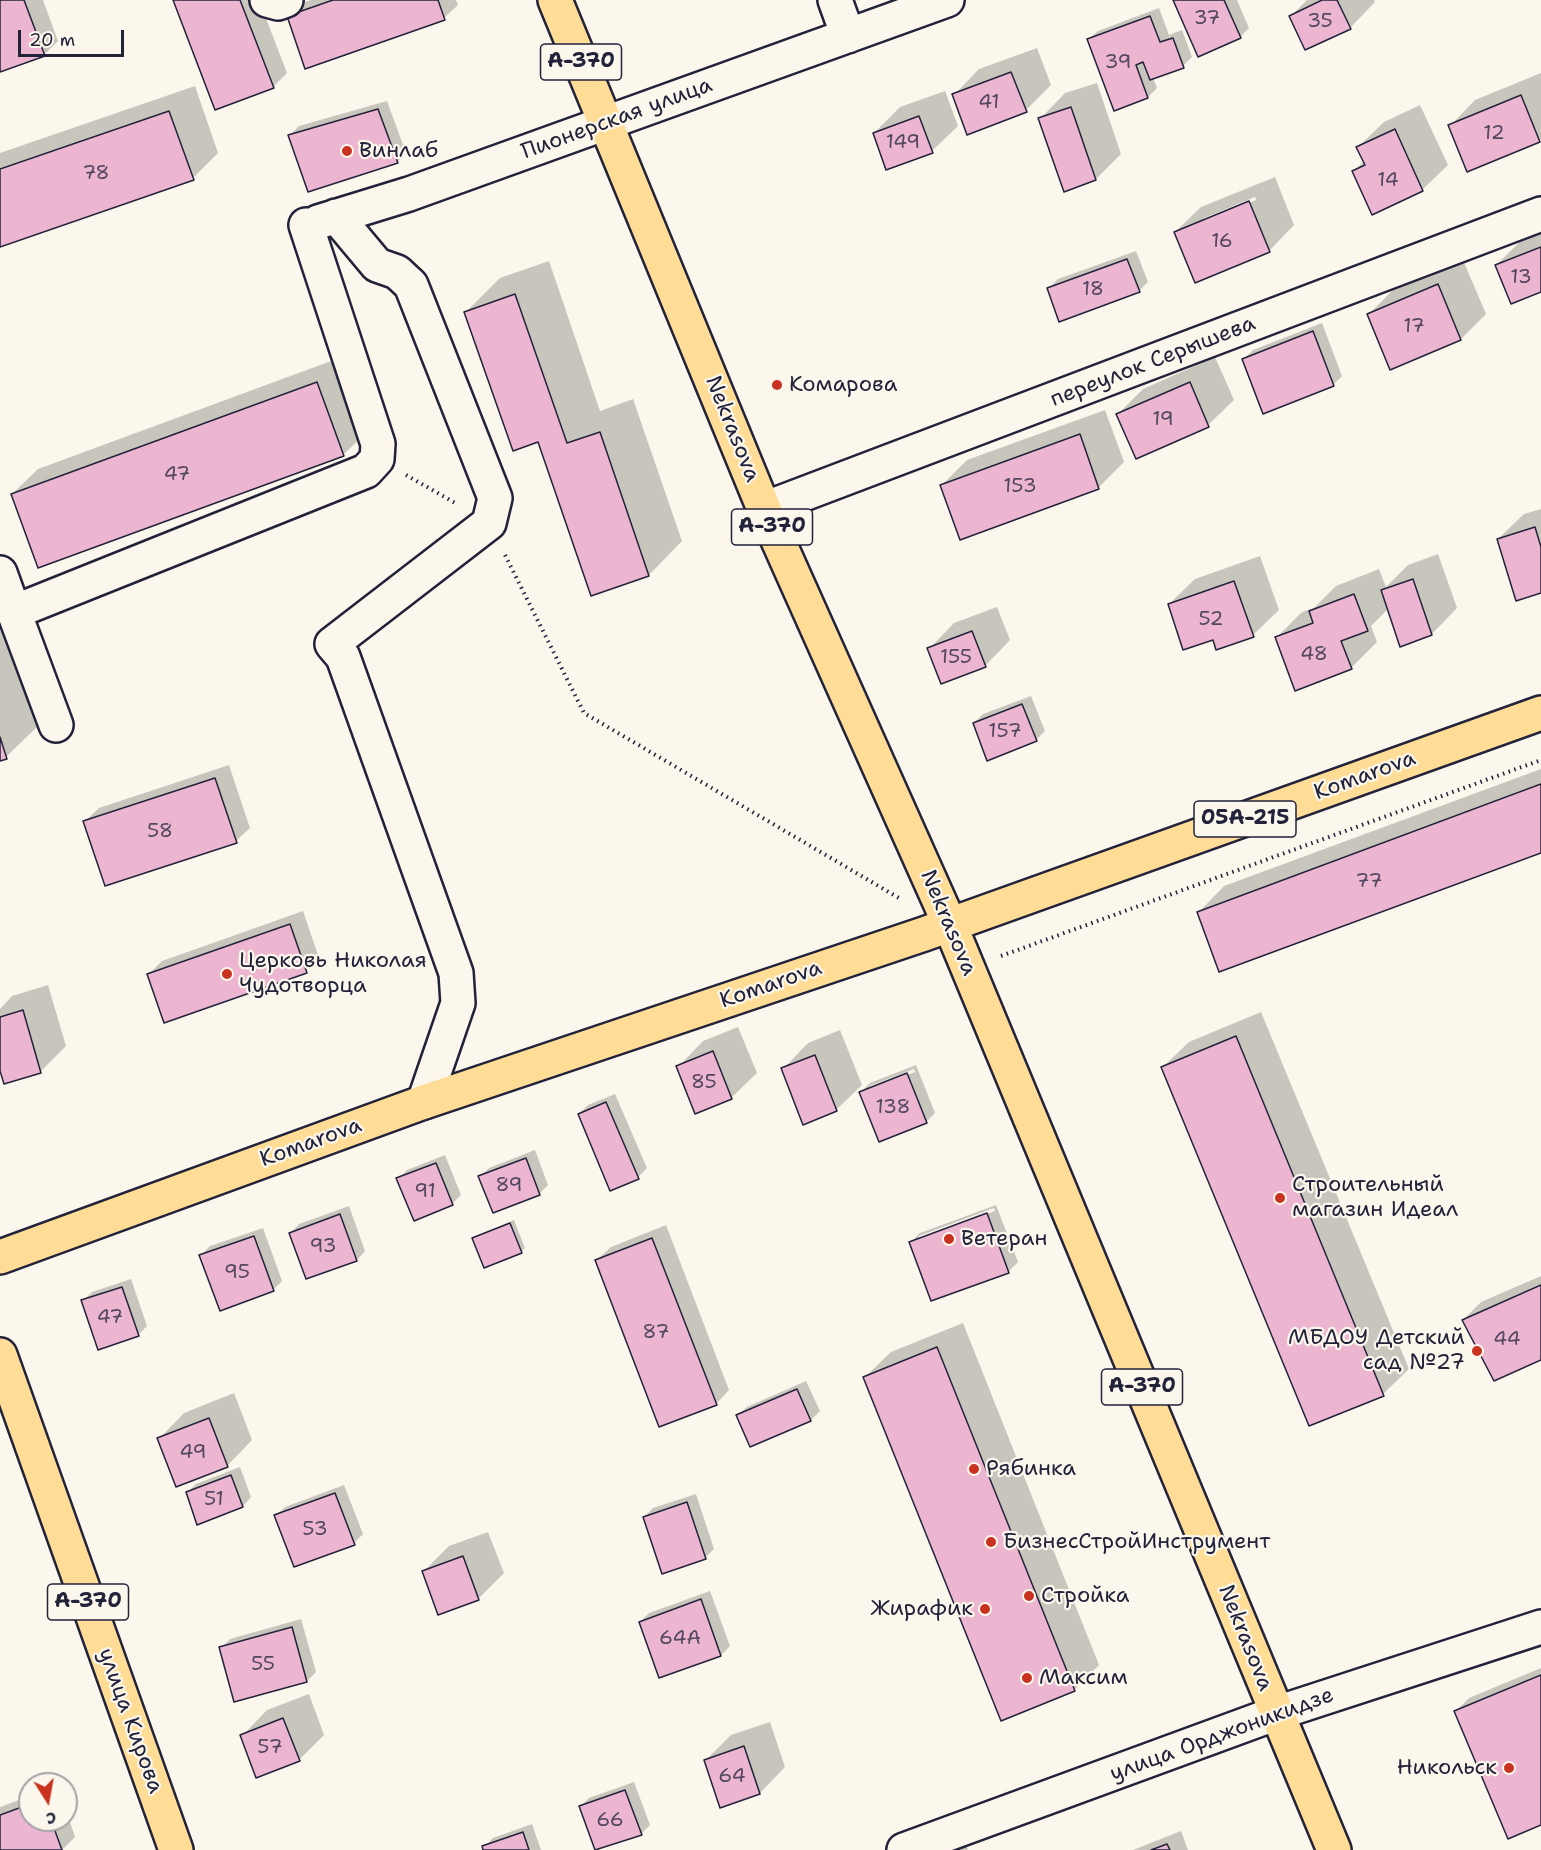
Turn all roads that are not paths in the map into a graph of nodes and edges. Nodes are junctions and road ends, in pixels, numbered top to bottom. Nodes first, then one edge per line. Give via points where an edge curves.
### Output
1 (267, 0) edge
2 (286, 0) edge
3 (555, 0) edge
4 (835, 0) edge
5 (947, 0) edge
6 (848, 36) junction
7 (607, 123) junction
8 (1541, 214) edge
9 (309, 224) junction
10 (764, 509) junction
11 (0, 573) edge
12 (14, 612) junction
13 (1541, 713) edge
14 (56, 725) dead end
15 (950, 925) junction
16 (424, 1102) junction
17 (0, 1257) edge
18 (0, 1355) edge
19 (1541, 1627) edge
20 (1276, 1713) junction
21 (176, 1850) edge
22 (904, 1850) edge
23 (1334, 1850) edge

1 - 2 street
3 - 7 main road, Nekrasova / А-370
4 - 6 street
5 - 6 street, Пионерская улица
6 - 7 street, Пионерская улица
7 - 9 street, Пионерская улица via 409,194
7 - 10 main road, Nekrasova / А-370
8 - 10 street, переулок Серышева
9 - 12 street via 378,444 377,459 366,471
9 - 16 street via 377,265 397,272 411,285 495,498 489,523 332,644 343,657 456,973 458,1003
10 - 15 main road, Nekrasova / А-370
11 - 12 street
12 - 14 street
13 - 15 main road, Komarova / 05А-215
15 - 16 main road, Komarova
15 - 20 main road, Nekrasova / А-370
16 - 17 main road, Komarova
18 - 21 main road, улица Кирова / А-370
19 - 20 street, улица Орджоникидзе
20 - 22 street, улица Орджоникидзе
20 - 23 main road, Nekrasova / А-370

